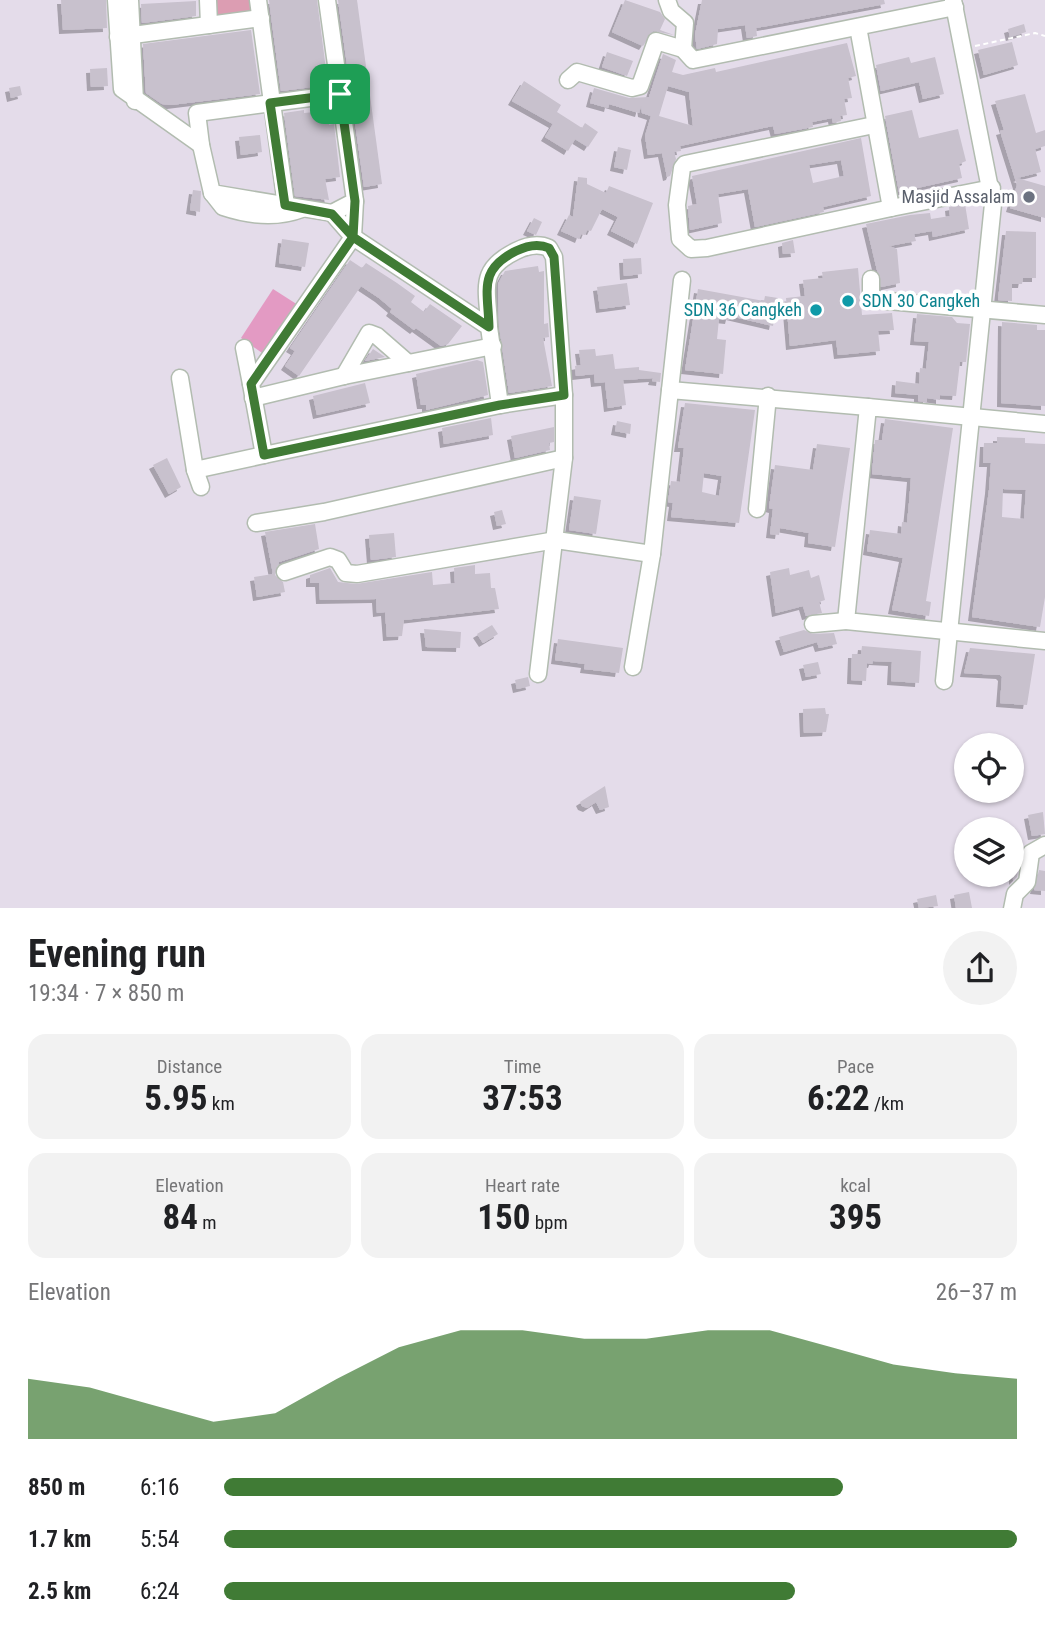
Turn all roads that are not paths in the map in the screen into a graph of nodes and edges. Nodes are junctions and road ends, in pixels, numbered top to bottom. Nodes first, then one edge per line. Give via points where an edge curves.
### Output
1 (116, 0) edge
2 (130, 0) edge
3 (208, 0) edge
4 (258, 0) edge
5 (327, 0) edge
6 (667, 0) edge
7 (954, 3) edge
8 (261, 18) junction
9 (209, 25) junction
10 (858, 27) junction
11 (125, 36) junction
12 (682, 49) junction
13 (568, 80) dead end
14 (340, 94) junction
15 (270, 103) junction
16 (197, 113) junction
17 (160, 117) junction
18 (874, 125) junction
19 (201, 145) junction
20 (992, 188) junction
21 (212, 192) junction
22 (355, 201) junction
23 (285, 205) junction
24 (891, 208) junction
25 (302, 209) junction
26 (332, 214) junction
27 (353, 237) junction
28 (871, 279) dead end
29 (682, 280) dead end
30 (984, 310) junction
31 (1045, 315) edge
32 (489, 327) junction
33 (493, 346) junction
34 (244, 348) dead end
35 (408, 363) junction
36 (344, 376) junction
37 (180, 378) dead end
38 (670, 390) junction
39 (252, 391) junction
40 (564, 395) junction
41 (768, 396) junction
42 (500, 405) junction
43 (868, 407) junction
44 (974, 416) junction
45 (1045, 424) edge
46 (264, 455) junction
47 (564, 458) junction
48 (194, 470) junction
49 (201, 487) dead end
50 (757, 509) dead end
51 (256, 523) dead end
52 (556, 540) junction
53 (652, 554) junction
54 (285, 572) dead end
55 (846, 621) junction
56 (813, 624) dead end
57 (951, 629) junction
58 (1045, 640) edge
59 (634, 667) dead end
60 (538, 674) dead end
61 (944, 681) dead end
62 (1045, 845) edge
63 (1012, 908) edge

1 - 11 street
2 - 11 street
3 - 9 street
4 - 8 street
5 - 14 street
6 - 12 street via 671,11 685,23
7 - 10 street
7 - 20 street
8 - 9 street
8 - 15 street
9 - 11 street
10 - 12 street via 693,60
10 - 18 street
11 - 17 street via 135,101
12 - 13 street via 656,41 637,88 577,72
14 - 15 street
14 - 22 street
15 - 16 street
15 - 23 street
16 - 17 street
16 - 19 street
17 - 19 street
18 - 24 street
18 - 24 street via 685,164 677,205 680,239 691,249 707,248
19 - 21 street
20 - 24 street
20 - 30 street
21 - 23 street
21 - 25 street via 223,207 249,213 280,217
22 - 26 street
22 - 27 street
23 - 25 street
25 - 26 street
26 - 27 street
27 - 32 street
27 - 39 street
28 - 30 street via 877,300
29 - 38 street
30 - 31 street
30 - 44 street
32 - 33 street
32 - 40 street via 487,278 493,265 519,250 538,245 549,248 554,257
33 - 35 street
33 - 42 street
34 - 39 street
35 - 36 street
35 - 36 street via 369,333
36 - 39 street
37 - 48 street
38 - 41 street
38 - 53 street
39 - 46 street
40 - 42 street
40 - 47 street
41 - 43 street
41 - 50 street
42 - 46 street
43 - 44 street
43 - 55 street
44 - 45 street
44 - 57 street
46 - 48 street
47 - 51 street
47 - 52 street
48 - 49 street
52 - 53 street
52 - 54 street via 350,574 330,557
52 - 60 street
53 - 59 street
55 - 56 street
55 - 57 street
57 - 58 street
57 - 61 street
62 - 63 street via 1031,853 1027,882 1015,894

